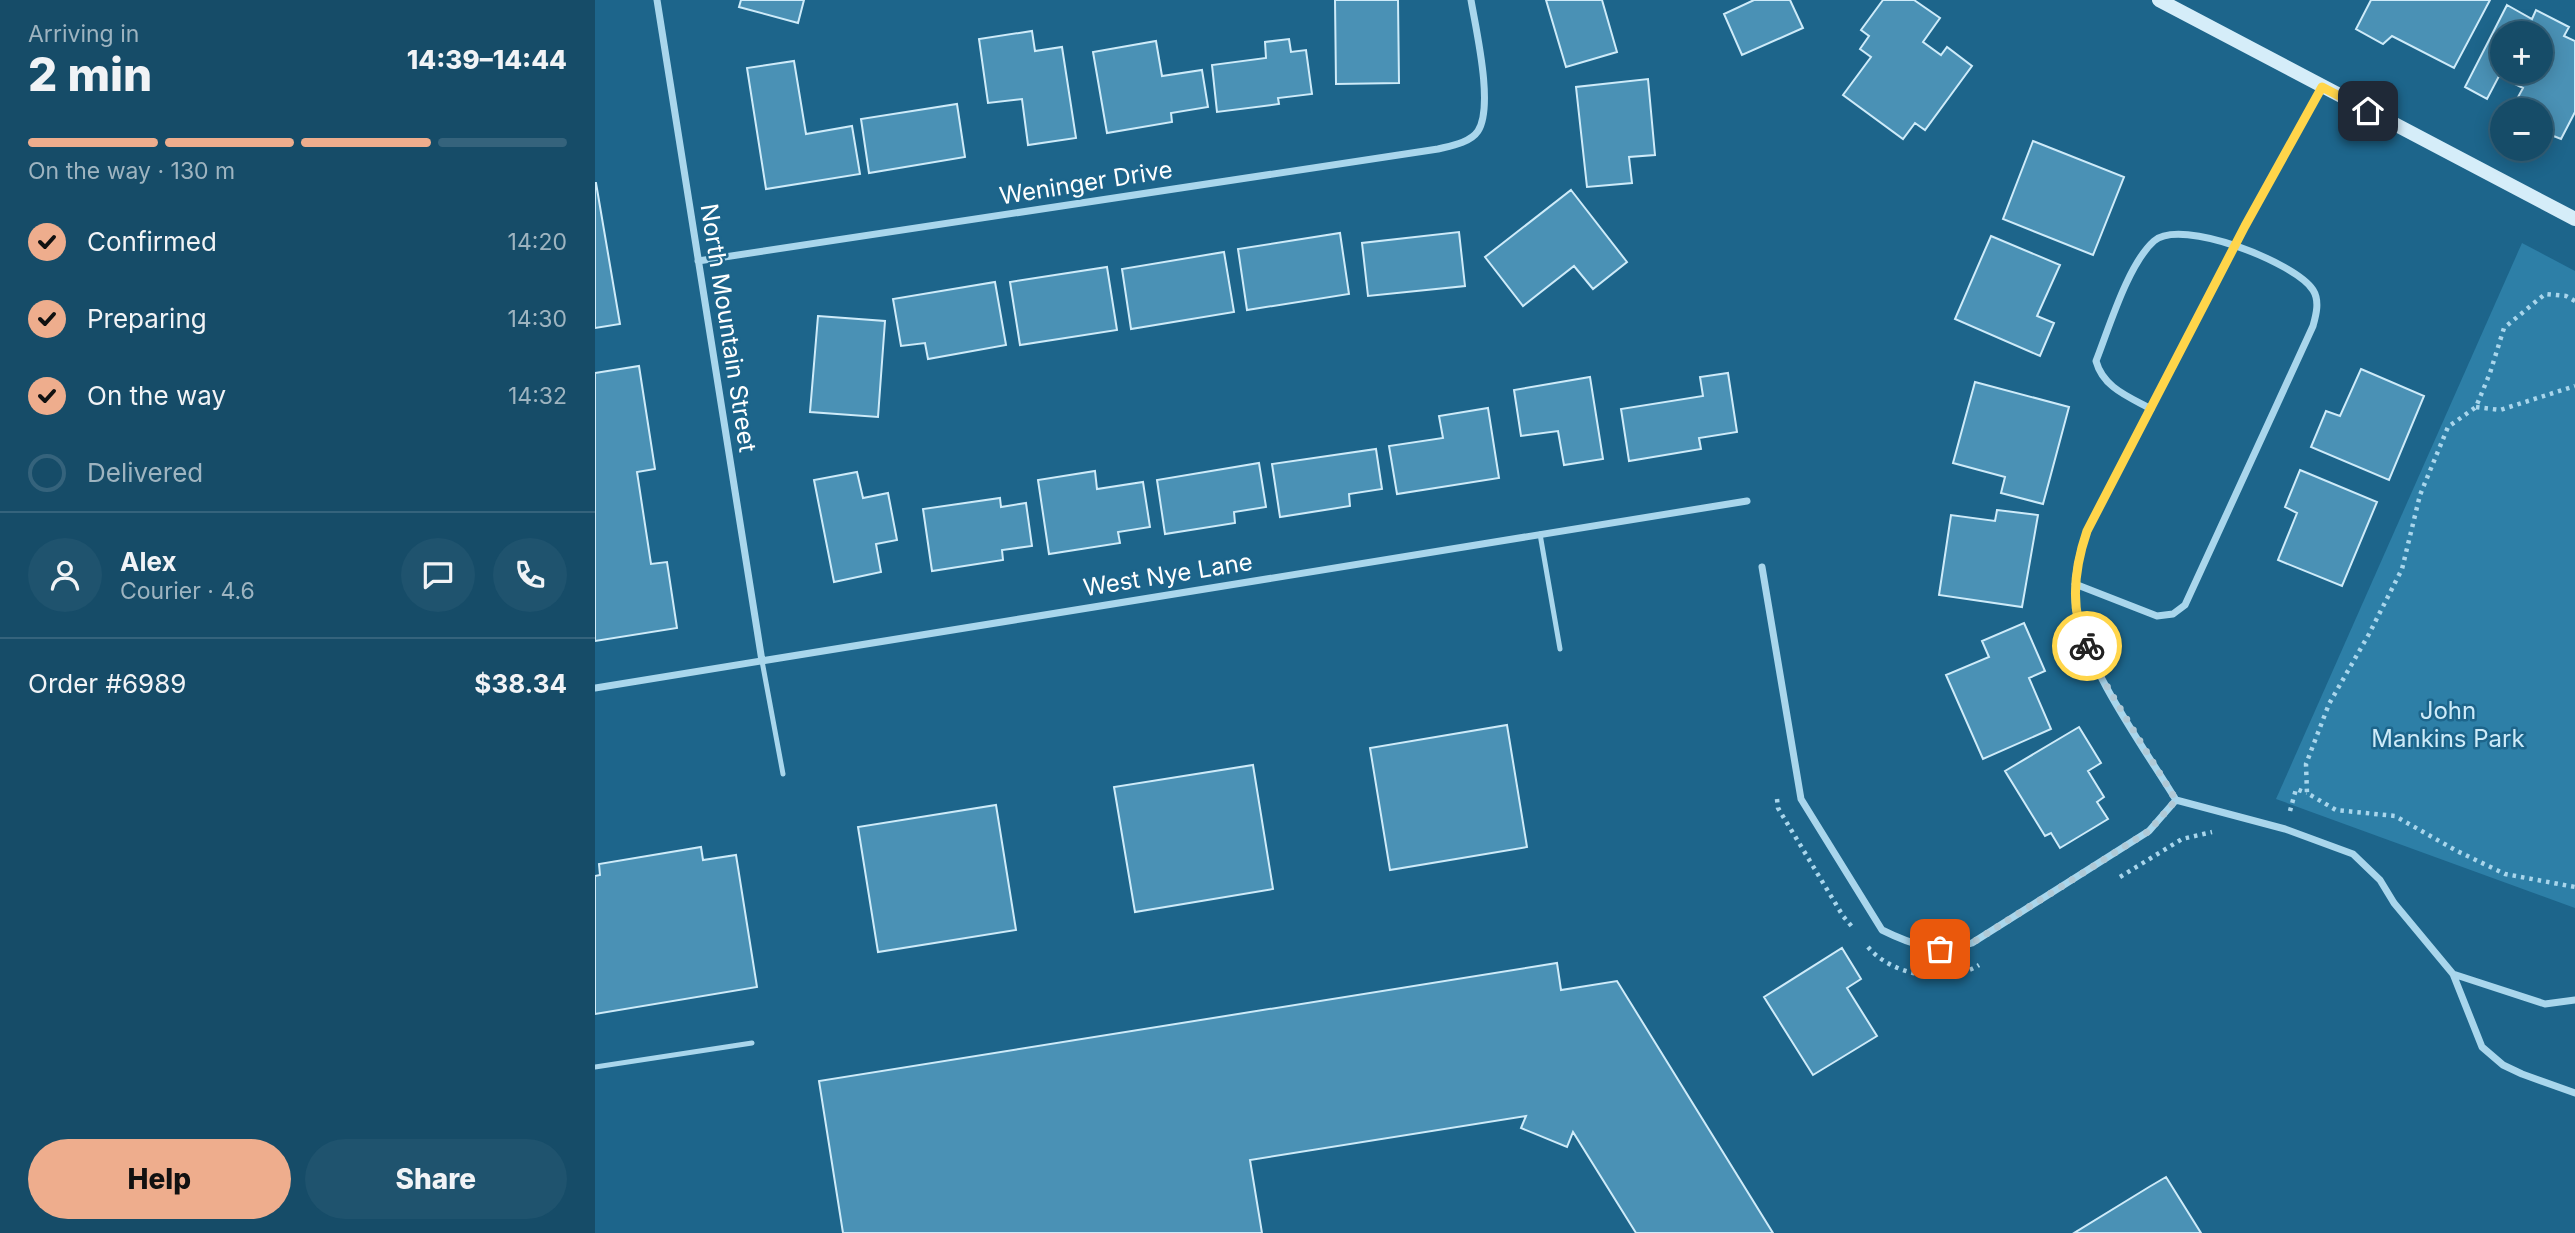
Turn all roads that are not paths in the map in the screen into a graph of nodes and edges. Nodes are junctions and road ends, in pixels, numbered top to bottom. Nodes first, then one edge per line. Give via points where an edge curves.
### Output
1 (657, 0) edge
2 (1471, 0) edge
3 (2159, 0) edge
4 (2322, 87) junction
5 (2575, 219) edge
6 (2235, 245) junction
7 (698, 261) junction
8 (2151, 409) junction
9 (1747, 501) dead end
10 (1540, 534) junction
11 (1762, 567) dead end
12 (2075, 584) junction
13 (1560, 649) dead end
14 (762, 661) junction
15 (595, 688) edge
16 (783, 774) dead end
17 (2176, 800) junction
18 (2453, 974) junction
19 (2575, 1000) edge
20 (752, 1043) dead end
21 (595, 1067) edge
22 (2575, 1093) edge

1 - 7 street, North Mountain Street
2 - 7 street, Weninger Drive via 1485,86 1484,113 1477,133 1463,142
3 - 4 street
4 - 5 street
4 - 6 street
6 - 8 street
6 - 8 street via 2168,233 2154,241 2135,265 2095,360 2099,375 2115,390
6 - 12 street via 2302,277 2315,292 2318,310 2185,604 2173,614 2157,616
7 - 14 street, North Mountain Street
8 - 12 street via 2087,531
9 - 10 street, West Nye Lane
10 - 13 lane
10 - 14 street, West Nye Lane
11 - 17 street via 1801,799 1882,930 1940,949 1972,943 2149,831
12 - 17 street via 2084,640
14 - 15 street, West Nye Lane
14 - 16 lane
17 - 18 street via 2285,828 2353,854 2380,880
18 - 19 street via 2545,1004
18 - 22 street via 2482,1047 2503,1065
20 - 21 lane

